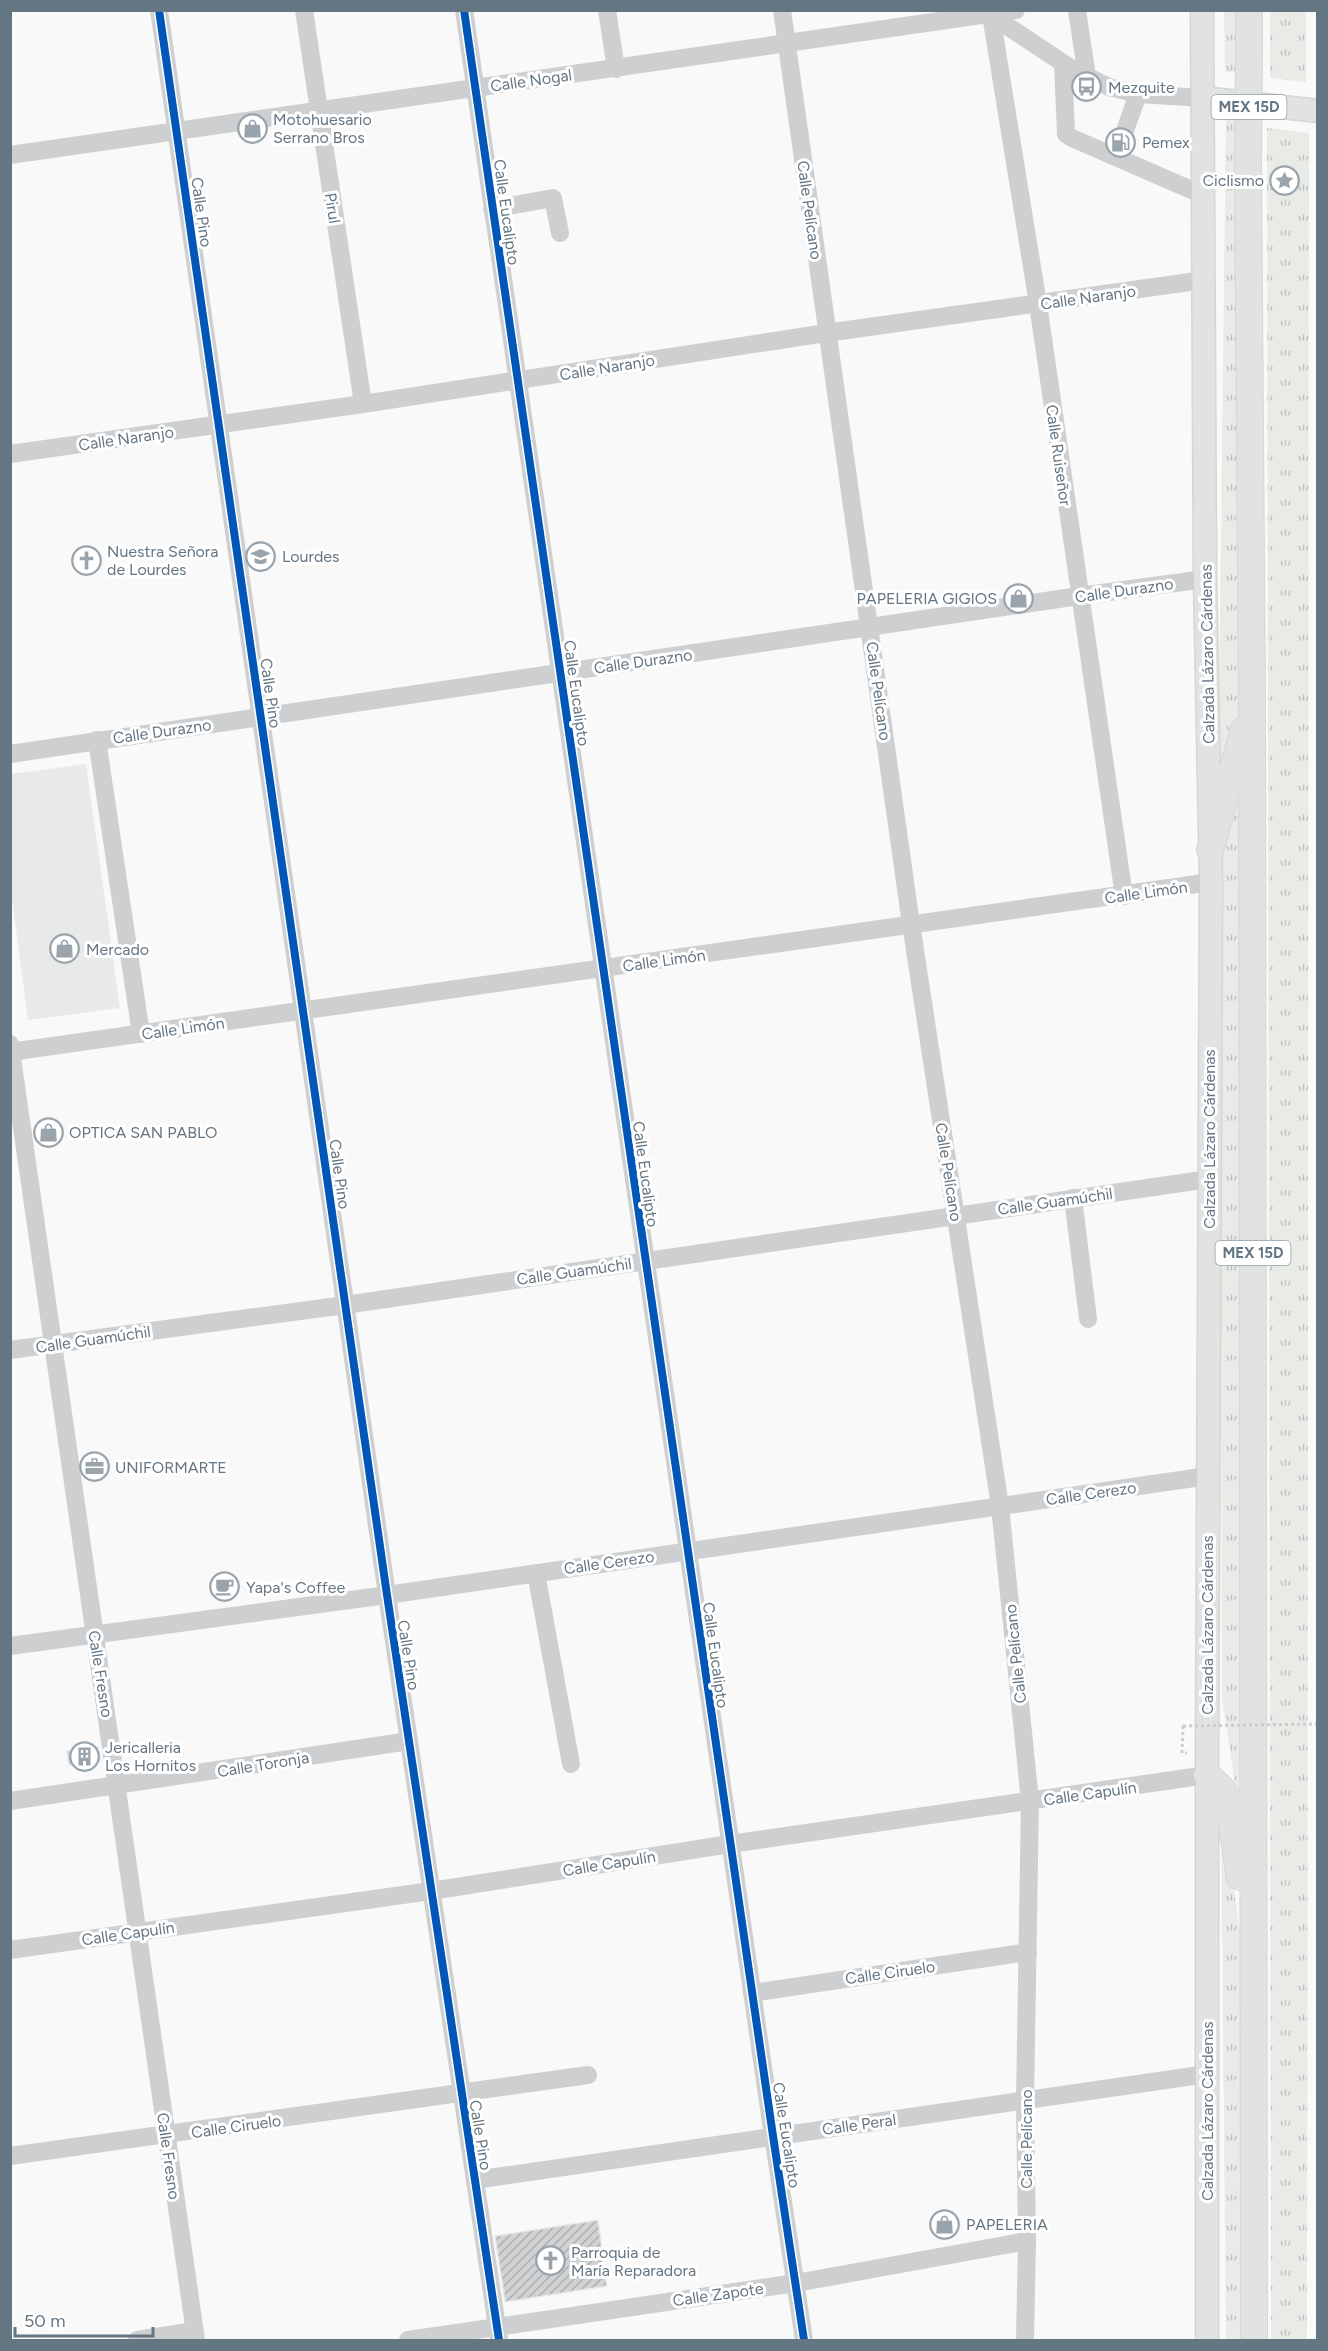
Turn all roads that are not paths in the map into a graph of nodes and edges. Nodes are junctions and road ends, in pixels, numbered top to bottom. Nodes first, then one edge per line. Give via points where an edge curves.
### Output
1 (159, 10) edge
2 (304, 10) edge
3 (464, 10) edge
4 (607, 10) edge
5 (782, 10) edge
6 (1016, 10) edge
7 (1077, 10) edge
8 (1202, 10) edge
9 (1249, 10) edge
10 (988, 13) edge
11 (787, 45) junction
12 (1063, 64) junction
13 (616, 69) junction
14 (1088, 77) junction
15 (475, 88) junction
16 (1138, 94) junction
17 (1203, 98) junction
18 (318, 110) junction
19 (1317, 111) edge
20 (177, 132) junction
21 (10, 155) edge
22 (1116, 156) junction
23 (1203, 195) junction
24 (492, 209) junction
25 (560, 233) dead end
26 (1204, 280) junction
27 (1038, 304) junction
28 (826, 333) junction
29 (518, 381) junction
30 (363, 404) junction
31 (219, 425) junction
32 (10, 454) edge
33 (1205, 579) junction
34 (1079, 596) junction
35 (870, 627) junction
36 (560, 673) junction
37 (1252, 698) junction
38 (261, 718) junction
39 (97, 740) junction
40 (10, 754) edge
41 (1210, 850) junction
42 (1211, 882) junction
43 (1124, 896) junction
44 (911, 924) junction
45 (602, 969) junction
46 (303, 1012) junction
47 (141, 1034) junction
48 (11, 1049) edge
49 (1209, 1179) junction
50 (1073, 1198) junction
51 (956, 1215) junction
52 (645, 1260) junction
53 (345, 1305) junction
54 (1088, 1318) dead end
55 (54, 1344) junction
56 (10, 1350) edge
57 (1208, 1476) junction
58 (1000, 1506) junction
59 (687, 1550) junction
60 (536, 1573) junction
61 (387, 1595) junction
62 (95, 1634) junction
63 (10, 1646) edge
64 (409, 1741) junction
65 (571, 1764) dead end
66 (1207, 1776) junction
67 (118, 1786) junction
68 (10, 1801) edge
69 (1030, 1801) junction
70 (730, 1844) junction
71 (431, 1891) junction
72 (137, 1932) junction
73 (10, 1950) edge
74 (1028, 1952) junction
75 (1253, 1967) junction
76 (752, 1992) junction
77 (1207, 2074) junction
78 (588, 2076) dead end
79 (461, 2094) junction
80 (1025, 2102) junction
81 (166, 2136) junction
82 (772, 2136) junction
83 (10, 2156) edge
84 (475, 2180) junction
85 (1027, 2241) junction
86 (796, 2283) junction
87 (498, 2334) edge
88 (195, 2336) edge
89 (137, 2340) edge
90 (408, 2340) edge
91 (804, 2340) edge
92 (1025, 2340) edge
93 (1207, 2340) edge
94 (1254, 2340) edge

1 - 20 street, Calle Pino
2 - 18 street, Pirul
3 - 15 street, Calle Eucalipto
4 - 13 street
5 - 11 street, Calle Pelícano
6 - 10 street, Calle Nogal
7 - 14 street
8 - 17 main road, Calzada Lázaro Cárdenas
9 - 37 highway, MEX 15D, bridge
10 - 11 street, Calle Nogal
10 - 12 street
10 - 27 street, Calle Ruiseñor
11 - 13 street, Calle Nogal
11 - 28 street, Calle Pelícano
12 - 14 street
12 - 22 street via 1066,134
13 - 15 street, Calle Nogal
14 - 16 street
15 - 18 street, Calle Nogal
15 - 24 street, Calle Eucalipto
16 - 17 street
16 - 22 street
17 - 19 main road
17 - 23 main road, Calzada Lázaro Cárdenas
18 - 20 street, Calle Nogal
18 - 30 street, Pirul
20 - 21 street, Calle Nogal
20 - 31 street, Calle Pino
22 - 23 street
23 - 26 main road, Calzada Lázaro Cárdenas
24 - 25 street via 553,198
24 - 29 street, Calle Eucalipto
26 - 27 street, Calle Naranjo
26 - 33 main road, Calzada Lázaro Cárdenas
27 - 28 street, Calle Naranjo
27 - 34 street, Calle Ruiseñor
28 - 29 street, Calle Naranjo
28 - 35 street, Calle Pelícano
29 - 30 street, Calle Naranjo
29 - 36 street, Calle Eucalipto
30 - 31 street, Calle Naranjo
31 - 32 street, Calle Naranjo
31 - 38 street, Calle Pino
33 - 34 street, Calle Durazno
33 - 41 main road, Calzada Lázaro Cárdenas
34 - 35 street, Calle Durazno
34 - 43 street, Calle Ruiseñor
35 - 36 street, Calle Durazno
35 - 44 street, Calle Pelícano
36 - 38 street, Calle Durazno
36 - 45 street, Calle Eucalipto
37 - 41 highway
37 - 75 highway, MEX 15D
38 - 39 street, Calle Durazno
38 - 46 street, Calle Pino
39 - 40 street, Calle Durazno
39 - 47 street
41 - 42 main road, Calzada Lázaro Cárdenas
42 - 43 street, Calle Limón
42 - 49 main road, Calzada Lázaro Cárdenas
43 - 44 street, Calle Limón
44 - 45 street, Calle Limón
44 - 51 street, Calle Pelícano
45 - 46 street, Calle Limón
45 - 52 street, Calle Eucalipto
46 - 47 street, Calle Limón
46 - 53 street, Calle Pino
47 - 48 street, Calle Limón
48 - 55 street, Calle Fresno
49 - 50 street, Calle Guamúchil
49 - 57 main road, Calzada Lázaro Cárdenas
50 - 51 street, Calle Guamúchil
50 - 54 street
51 - 52 street, Calle Guamúchil
51 - 58 street, Calle Pelícano
52 - 53 street, Calle Guamúchil
52 - 59 street, Calle Eucalipto
53 - 55 street, Calle Guamúchil
53 - 61 street, Calle Pino
55 - 56 street, Calle Guamúchil
55 - 62 street, Calle Fresno
57 - 58 street, Calle Cerezo
57 - 66 main road, Calzada Lázaro Cárdenas
58 - 59 street, Calle Cerezo
58 - 69 street, Calle Pelícano
59 - 60 street, Calle Cerezo
59 - 70 street, Calle Eucalipto
60 - 61 street, Calle Cerezo
60 - 65 street
61 - 62 street, Calle Cerezo
61 - 64 street, Calle Pino
62 - 63 street, Calle Cerezo
62 - 67 street, Calle Fresno
64 - 67 street, Calle Toronja
64 - 71 street, Calle Pino
66 - 69 street, Calle Capulín
66 - 75 highway via 1228,1799
66 - 77 main road, Calzada Lázaro Cárdenas
67 - 68 street, Calle Toronja
67 - 72 street, Calle Fresno
69 - 70 street, Calle Capulín
69 - 74 street, Calle Pelícano
70 - 71 street, Calle Capulín
70 - 76 street, Calle Eucalipto
71 - 72 street, Calle Capulín
71 - 79 street, Calle Pino
72 - 73 street, Calle Capulín
72 - 81 street, Calle Fresno
74 - 76 street, Calle Ciruelo
74 - 80 street, Calle Pelícano
75 - 94 highway, MEX 15D
76 - 82 street, Calle Eucalipto
77 - 80 street, Calle Peral
77 - 93 main road, Calzada Lázaro Cárdenas
78 - 79 street, Calle Ciruelo
79 - 81 street, Calle Ciruelo
79 - 84 street, Calle Pino
80 - 82 street, Calle Peral
80 - 85 street, Calle Pelícano
81 - 83 street, Calle Ciruelo
81 - 88 street, Calle Fresno
82 - 84 street, Calle Peral
82 - 86 street, Calle Eucalipto
84 - 87 street, Calle Pino
85 - 86 street, Calle Zapote
85 - 92 street, Calle Pelícano
86 - 87 street, Calle Zapote
86 - 91 street, Calle Eucalipto
87 - 90 street, Calle Zapote
88 - 89 street

